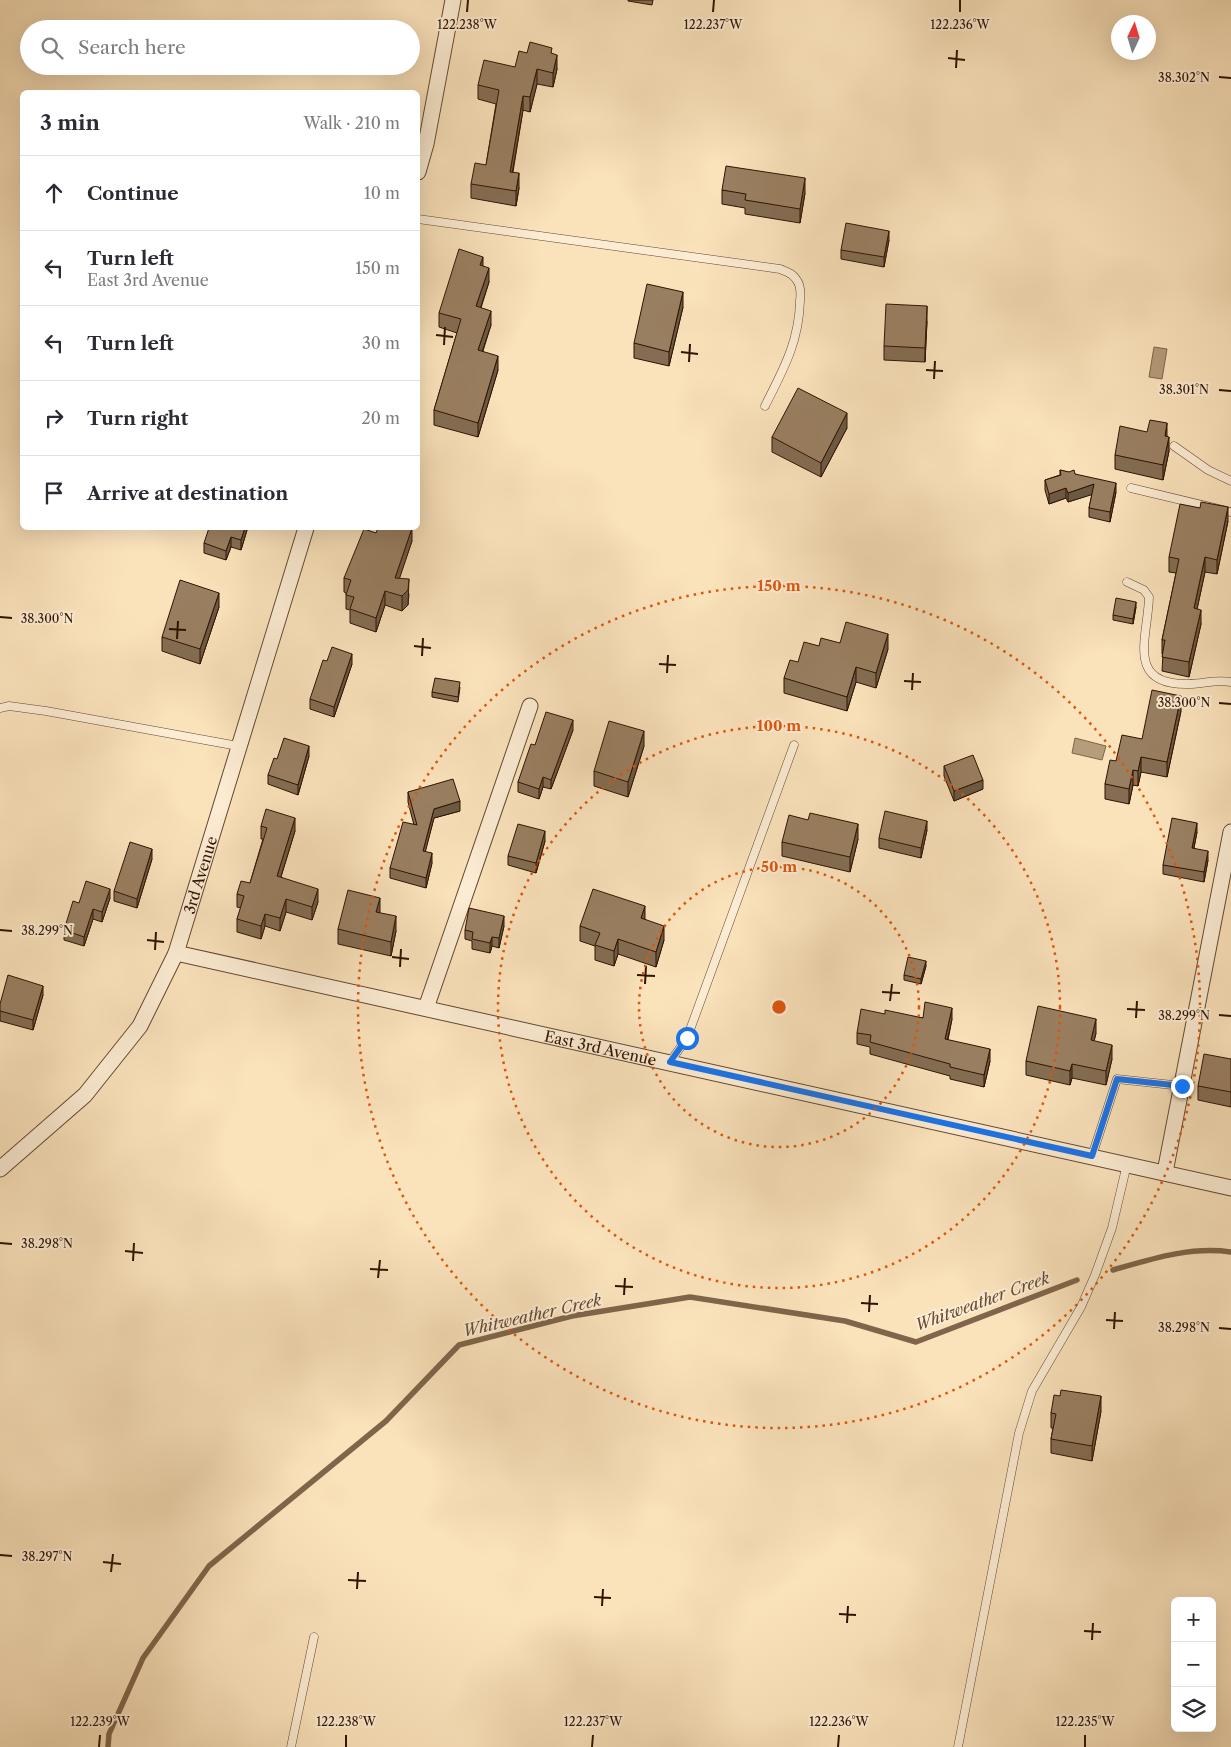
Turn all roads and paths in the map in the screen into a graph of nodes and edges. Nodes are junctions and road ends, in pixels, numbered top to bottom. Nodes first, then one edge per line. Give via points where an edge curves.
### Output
1 (453, 0) edge
2 (420, 165) edge
3 (420, 219) edge
4 (766, 406) dead end
5 (1174, 446) dead end
6 (1231, 481) edge
7 (1131, 488) dead end
8 (1231, 512) edge
9 (305, 530) edge
10 (1127, 582) dead end
11 (1231, 682) edge
12 (530, 706) dead end
13 (0, 708) edge
14 (794, 745) dead end
15 (238, 746) junction
16 (1231, 832) edge
17 (176, 953) junction
18 (426, 1008) junction
19 (670, 1062) junction
20 (1182, 1086) junction
21 (1092, 1156) junction
22 (1127, 1164) junction
23 (0, 1169) edge
24 (1165, 1172) junction
25 (1231, 1188) edge
26 (314, 1637) dead end
27 (291, 1747) edge
28 (958, 1747) edge

1 - 2 street
3 - 4 lane via 791,273 801,290 799,325 792,350
5 - 6 lane via 1208,470
7 - 8 lane
9 - 15 street, 3rd Avenue
10 - 11 lane via 1144,590 1150,598 1143,656 1149,670 1158,679 1178,684
12 - 18 street
13 - 15 lane via 9,706 46,711
14 - 19 lane via 687,1038
15 - 17 street, 3rd Avenue
16 - 20 street
17 - 18 street, East 3rd Avenue
17 - 23 street, 3rd Avenue via 140,1026 86,1094
18 - 19 street, East 3rd Avenue
19 - 21 street, East 3rd Avenue
20 - 21 lane via 1117,1079
20 - 24 street
21 - 22 street, East 3rd Avenue
22 - 24 street, East 3rd Avenue
22 - 28 lane via 1112,1228 1095,1274 1081,1307 1032,1391 1019,1433
24 - 25 street, East 3rd Avenue
26 - 27 lane

